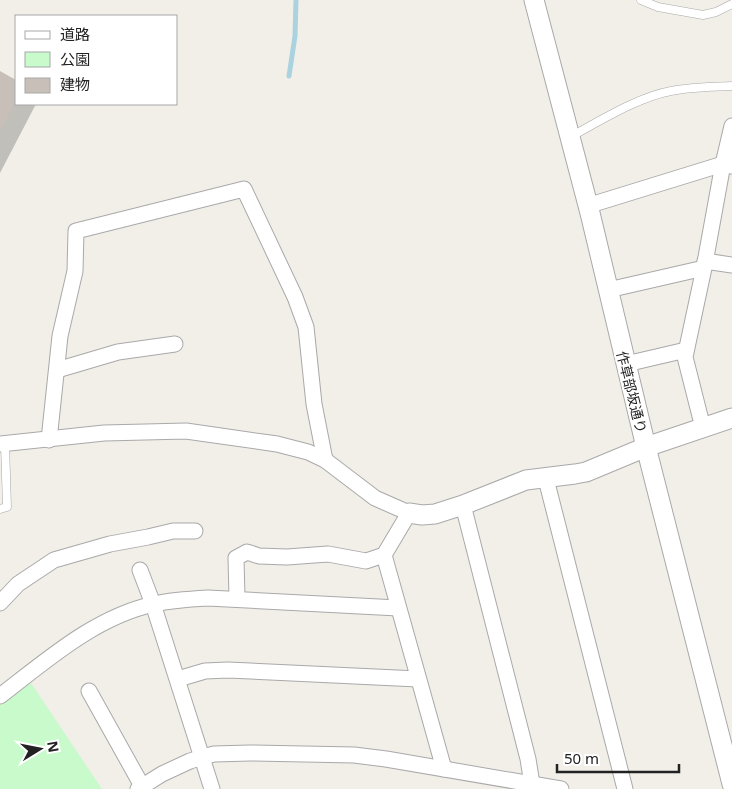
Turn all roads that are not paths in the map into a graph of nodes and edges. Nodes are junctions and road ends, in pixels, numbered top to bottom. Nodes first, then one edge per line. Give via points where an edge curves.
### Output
1 (534, 0) edge
2 (641, 0) edge
3 (732, 4) edge
4 (732, 86) edge
5 (732, 126) edge
6 (570, 137) junction
7 (727, 165) edge
8 (588, 206) junction
9 (704, 265) junction
10 (732, 265) edge
11 (608, 290) junction
12 (175, 344) dead end
13 (686, 350) junction
14 (626, 364) junction
15 (57, 370) junction
16 (732, 418) edge
17 (703, 428) junction
18 (49, 440) junction
19 (2, 444) edge
20 (646, 447) junction
21 (325, 460) junction
22 (546, 479) junction
23 (463, 505) junction
24 (0, 509) edge
25 (409, 513) junction
26 (195, 531) dead end
27 (384, 555) junction
28 (140, 570) dead end
29 (237, 599) junction
30 (0, 603) edge
31 (153, 604) junction
32 (398, 608) junction
33 (418, 679) junction
34 (178, 680) junction
35 (88, 691) dead end
36 (0, 696) edge
37 (203, 757) junction
38 (444, 769) junction
39 (532, 784) junction
40 (732, 784) edge
41 (140, 788) edge
42 (212, 789) edge
43 (561, 789) edge
44 (625, 789) edge

1 - 6 street, 作草部坂通り
2 - 3 lane via 658,7 703,15
4 - 6 lane via 690,88 650,96
5 - 7 street
6 - 8 street, 作草部坂通り
7 - 8 street
7 - 9 street
8 - 11 street, 作草部坂通り
9 - 10 street
9 - 11 street
9 - 13 street
11 - 14 street, 作草部坂通り
12 - 15 street via 118,352
13 - 14 street
13 - 17 street
14 - 20 street, 作草部坂通り
15 - 18 street
15 - 21 street via 60,336 75,271 76,231 244,189 306,327 314,404
16 - 17 street
17 - 20 street
18 - 19 street
18 - 21 street via 104,433 186,431 277,444
19 - 24 lane via 7,507
20 - 22 street via 586,472
20 - 40 street, 作草部坂通り
21 - 25 street via 375,498
22 - 23 street via 526,480
22 - 44 street
23 - 25 street via 435,514
23 - 39 street
25 - 27 street
26 - 30 street via 173,531 54,560 18,584
27 - 29 street via 366,561 328,554 287,557 247,552 236,558
27 - 32 street
28 - 31 street
29 - 31 street via 185,599
29 - 32 street
31 - 34 street
31 - 36 street via 100,625 78,638
32 - 33 street
33 - 34 street via 228,670 205,671
33 - 38 street
34 - 37 street
35 - 41 street
37 - 38 street via 250,753 354,755
37 - 41 street via 162,774
37 - 42 street
38 - 39 street
39 - 43 street

